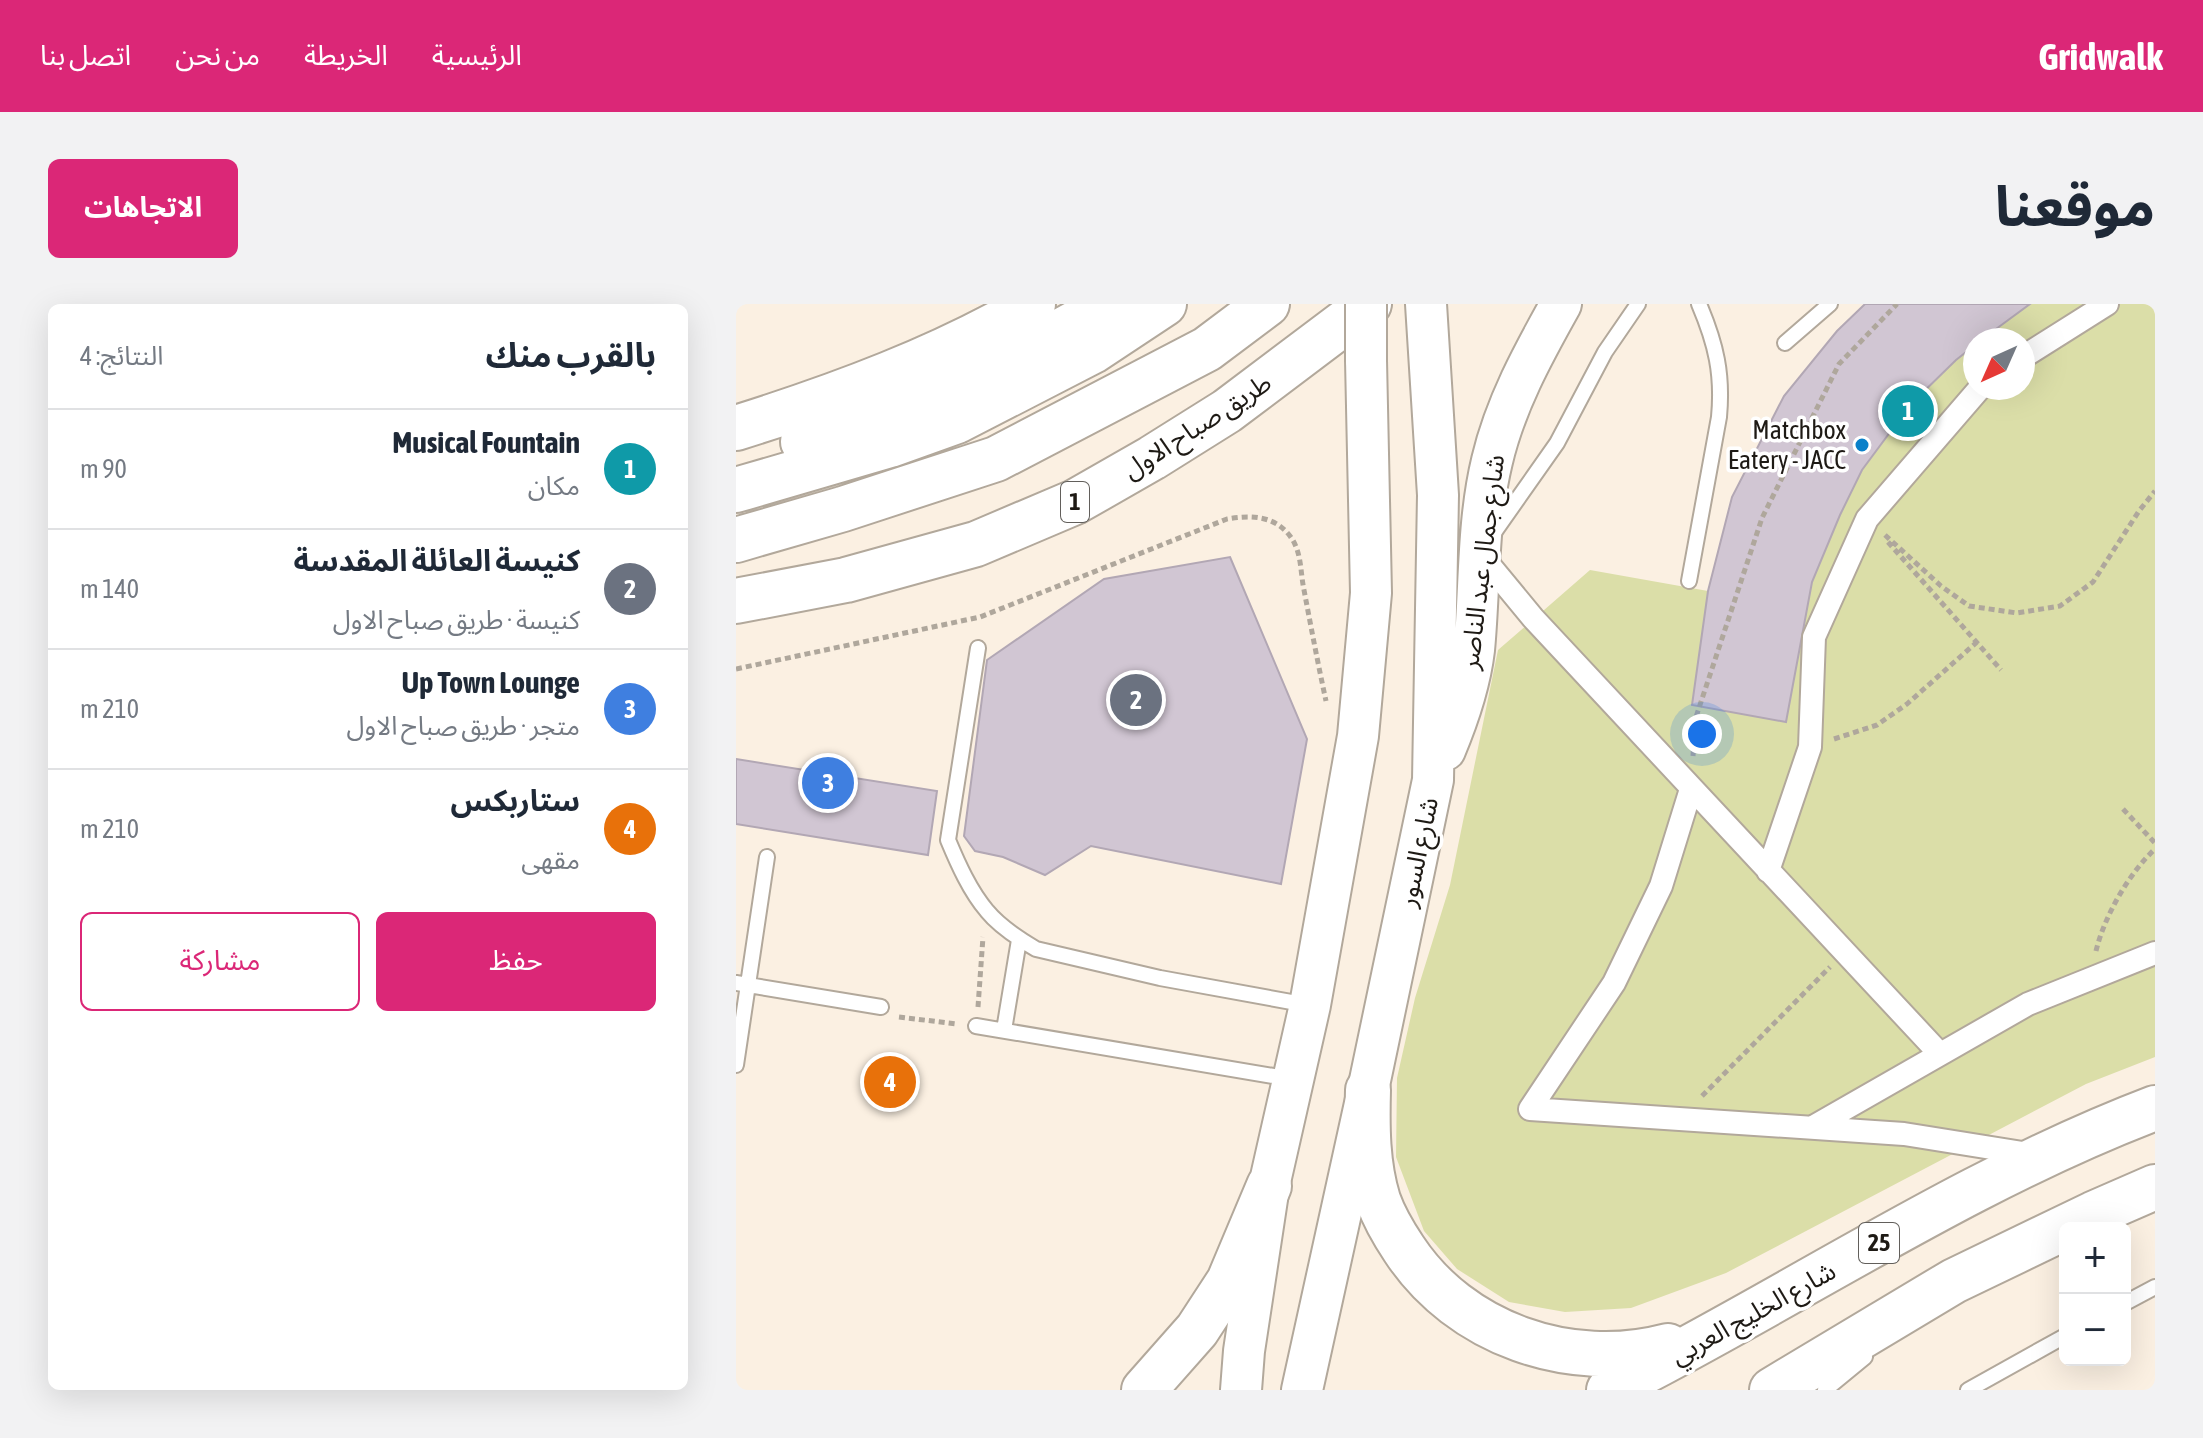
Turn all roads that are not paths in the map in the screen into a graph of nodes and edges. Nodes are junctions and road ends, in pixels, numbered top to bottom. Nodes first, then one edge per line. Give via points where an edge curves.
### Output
1 (1033, 304) edge
2 (1105, 304) edge
3 (1164, 304) edge
4 (1267, 304) edge
5 (1367, 304) edge
6 (1561, 304) edge
7 (1638, 304) edge
8 (1699, 304) edge
9 (1830, 304) edge
10 (2107, 304) edge
11 (1426, 311) edge
12 (1785, 343) dead end
13 (2035, 349) edge
14 (1970, 400) edge
15 (736, 428) edge
16 (736, 461) edge
17 (736, 490) edge
18 (736, 540) edge
19 (1479, 554) junction
20 (1689, 581) dead end
21 (736, 601) edge
22 (978, 648) dead end
23 (1433, 780) junction
24 (1691, 789) junction
25 (767, 857) dead end
26 (1768, 871) junction
27 (1019, 940) junction
28 (2155, 953) edge
29 (742, 984) edge
30 (1310, 1005) junction
31 (881, 1007) dead end
32 (976, 1026) road end
33 (1004, 1030) junction
34 (1940, 1054) junction
35 (736, 1065) edge
36 (1293, 1080) junction
37 (1368, 1090) junction
38 (2155, 1108) edge
39 (1813, 1127) junction
40 (2044, 1157) junction
41 (1269, 1186) junction
42 (2155, 1187) edge
43 (1954, 1281) junction
44 (2155, 1287) edge
45 (2131, 1300) edge
46 (1721, 1332) junction
47 (2059, 1339) edge
48 (1144, 1390) edge
49 (1241, 1390) edge
50 (1302, 1390) edge
51 (1609, 1390) edge
52 (1772, 1390) edge
53 (1825, 1390) edge
54 (1968, 1390) edge

1 - 15 main road via 881,378
2 - 16 main road via 959,387
3 - 17 main road via 1093,351 957,421
4 - 18 main road via 1207,349 996,459
5 - 21 main road, طريق صباح الاول / 1 via 1227,411 1075,502 976,544 846,580
5 - 30 main road, bridge via 1371,593 1358,736
6 - 19 main road, شارع جمال عبد الناصر via 1510,405 1492,460
7 - 19 lane via 1605,352 1557,443
8 - 20 lane via 1717,353 1721,395
9 - 12 lane
10 - 13 street
11 - 23 main road, شارع السور via 1438,495
14 - 26 street via 1867,519 1814,637 1810,747
19 - 23 main road, شارع جمال عبد الناصر via 1473,653 1458,717
19 - 24 street
22 - 27 lane via 948,840 986,911
23 - 37 main road, شارع السور
24 - 26 street
24 - 39 street via 1661,886 1614,983 1530,1109
25 - 29 lane
26 - 34 street
27 - 30 lane via 1036,949 1129,971
27 - 33 lane
28 - 34 street via 2028,1004
29 - 31 lane
29 - 35 lane
30 - 36 main road
32 - 33 lane
33 - 36 lane
34 - 39 street
36 - 41 main road
37 - 46 main road via 1371,1166 1387,1220 1421,1272 1471,1315 1513,1337 1578,1354 1643,1353
37 - 50 main road, شارع السور
38 - 40 main road, شارع الخليج العربي / 25
39 - 40 street via 1904,1134
40 - 46 main road, شارع الخليج العربي / 25
41 - 48 main road via 1229,1281 1197,1330
41 - 49 main road
42 - 43 main road
43 - 52 main road
43 - 53 lane
44 - 45 lane
46 - 51 main road, شارع الخليج العربي / 25
47 - 54 lane

